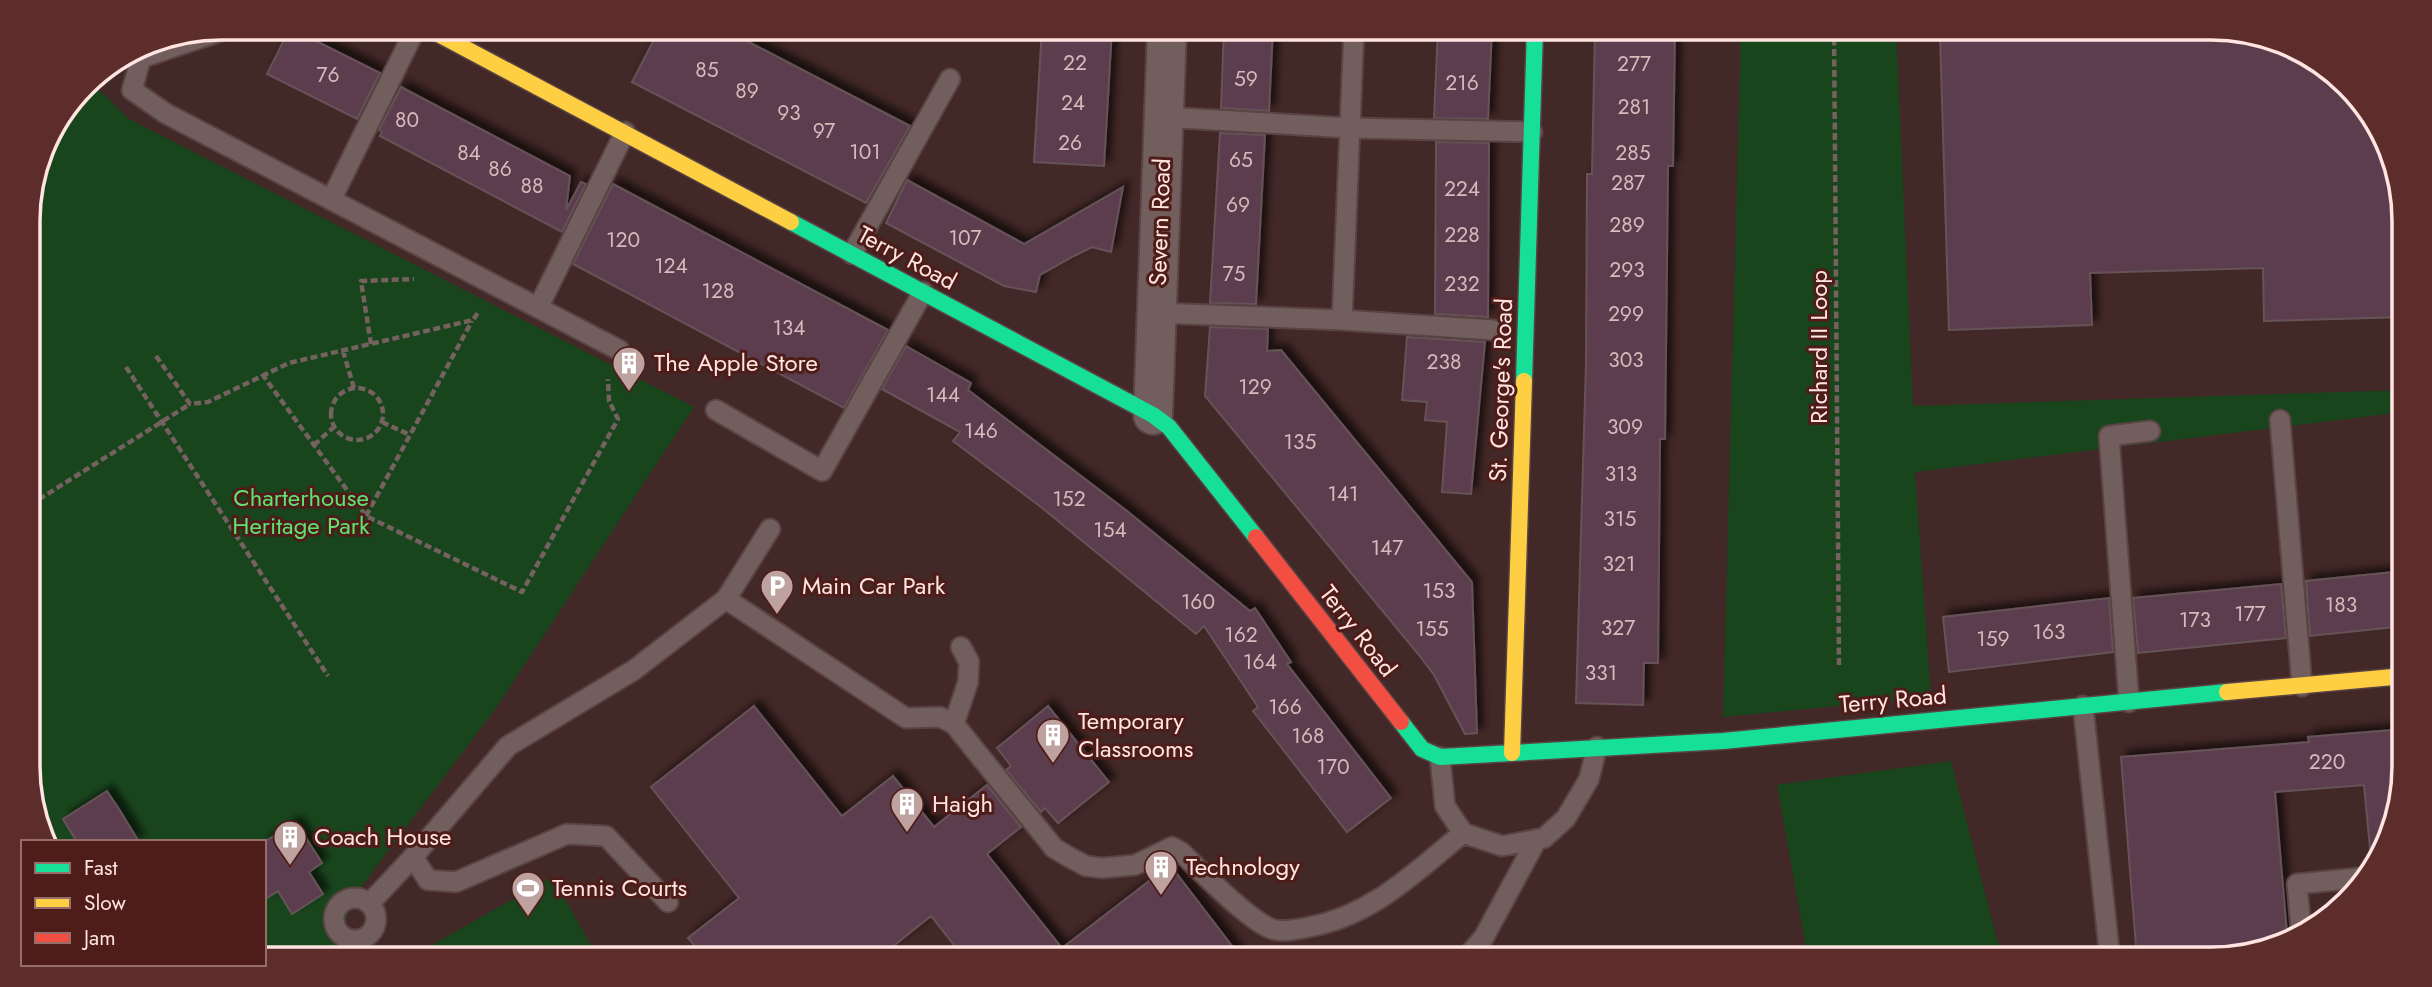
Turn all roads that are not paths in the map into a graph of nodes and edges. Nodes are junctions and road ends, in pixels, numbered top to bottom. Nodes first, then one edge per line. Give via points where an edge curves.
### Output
1 (1354, 40) edge
2 (1535, 40) edge
3 (410, 41) edge
4 (452, 41) edge
5 (1167, 41) edge
6 (178, 45) edge
7 (150, 55) edge
8 (140, 60) edge
9 (950, 79) dead end
10 (1164, 117) junction
11 (1350, 128) junction
12 (625, 132) junction
13 (1532, 132) junction
14 (331, 200) junction
15 (852, 254) junction
16 (923, 292) junction
17 (538, 308) junction
18 (1157, 313) junction
19 (1342, 320) junction
20 (1493, 330) dead end
21 (619, 350) dead end
22 (716, 410) dead end
23 (1153, 415) junction
24 (2280, 420) dead end
25 (2151, 431) dead end
26 (770, 529) dead end
27 (726, 598) junction
28 (961, 647) dead end
29 (2392, 677) edge
30 (2302, 686) junction
31 (2129, 702) junction
32 (2083, 706) junction
33 (954, 724) junction
34 (1597, 747) junction
35 (1512, 753) junction
36 (1440, 757) junction
37 (1462, 833) junction
38 (1537, 839) junction
39 (413, 858) junction
40 (2352, 879) edge
41 (668, 902) dead end
42 (370, 903) dead end
43 (2300, 922) edge
44 (1476, 946) edge
45 (2109, 946) edge

1 - 11 lane
2 - 13 street, St. George's Road
3 - 14 lane
4 - 12 street, Terry Road
5 - 10 street, Severn Road
6 - 7 lane
8 - 14 lane via 132,90 164,113
9 - 15 lane
10 - 11 lane
10 - 18 street, Severn Road
11 - 13 lane
11 - 19 lane
12 - 15 street, Terry Road
12 - 17 lane
13 - 35 street, St. George's Road
14 - 17 lane
15 - 16 street, Terry Road
16 - 22 lane via 822,471
16 - 23 street, Terry Road
17 - 21 lane
18 - 19 lane
18 - 23 street, Severn Road
19 - 20 lane
23 - 36 street, Terry Road via 1169,427 1422,749
24 - 30 lane
25 - 31 lane via 2109,436
26 - 27 lane
27 - 33 lane via 910,719 940,717
27 - 39 lane via 634,670 508,746
28 - 33 lane via 969,662 968,682
29 - 30 street, Terry Road
30 - 31 street, Terry Road
31 - 32 street, Terry Road
32 - 34 street, Terry Road via 1723,741
32 - 45 lane
33 - 37 lane via 1054,848 1086,866 1102,868 1135,865 1172,847 1272,929 1322,925 1372,904 1407,881
34 - 35 street, Terry Road
34 - 38 lane via 1589,779 1566,818
35 - 36 street, Terry Road
36 - 37 lane via 1445,806
37 - 38 lane via 1502,846
38 - 44 lane
39 - 41 lane via 428,880 456,882 567,834 606,836
39 - 42 lane
40 - 43 lane via 2297,884

